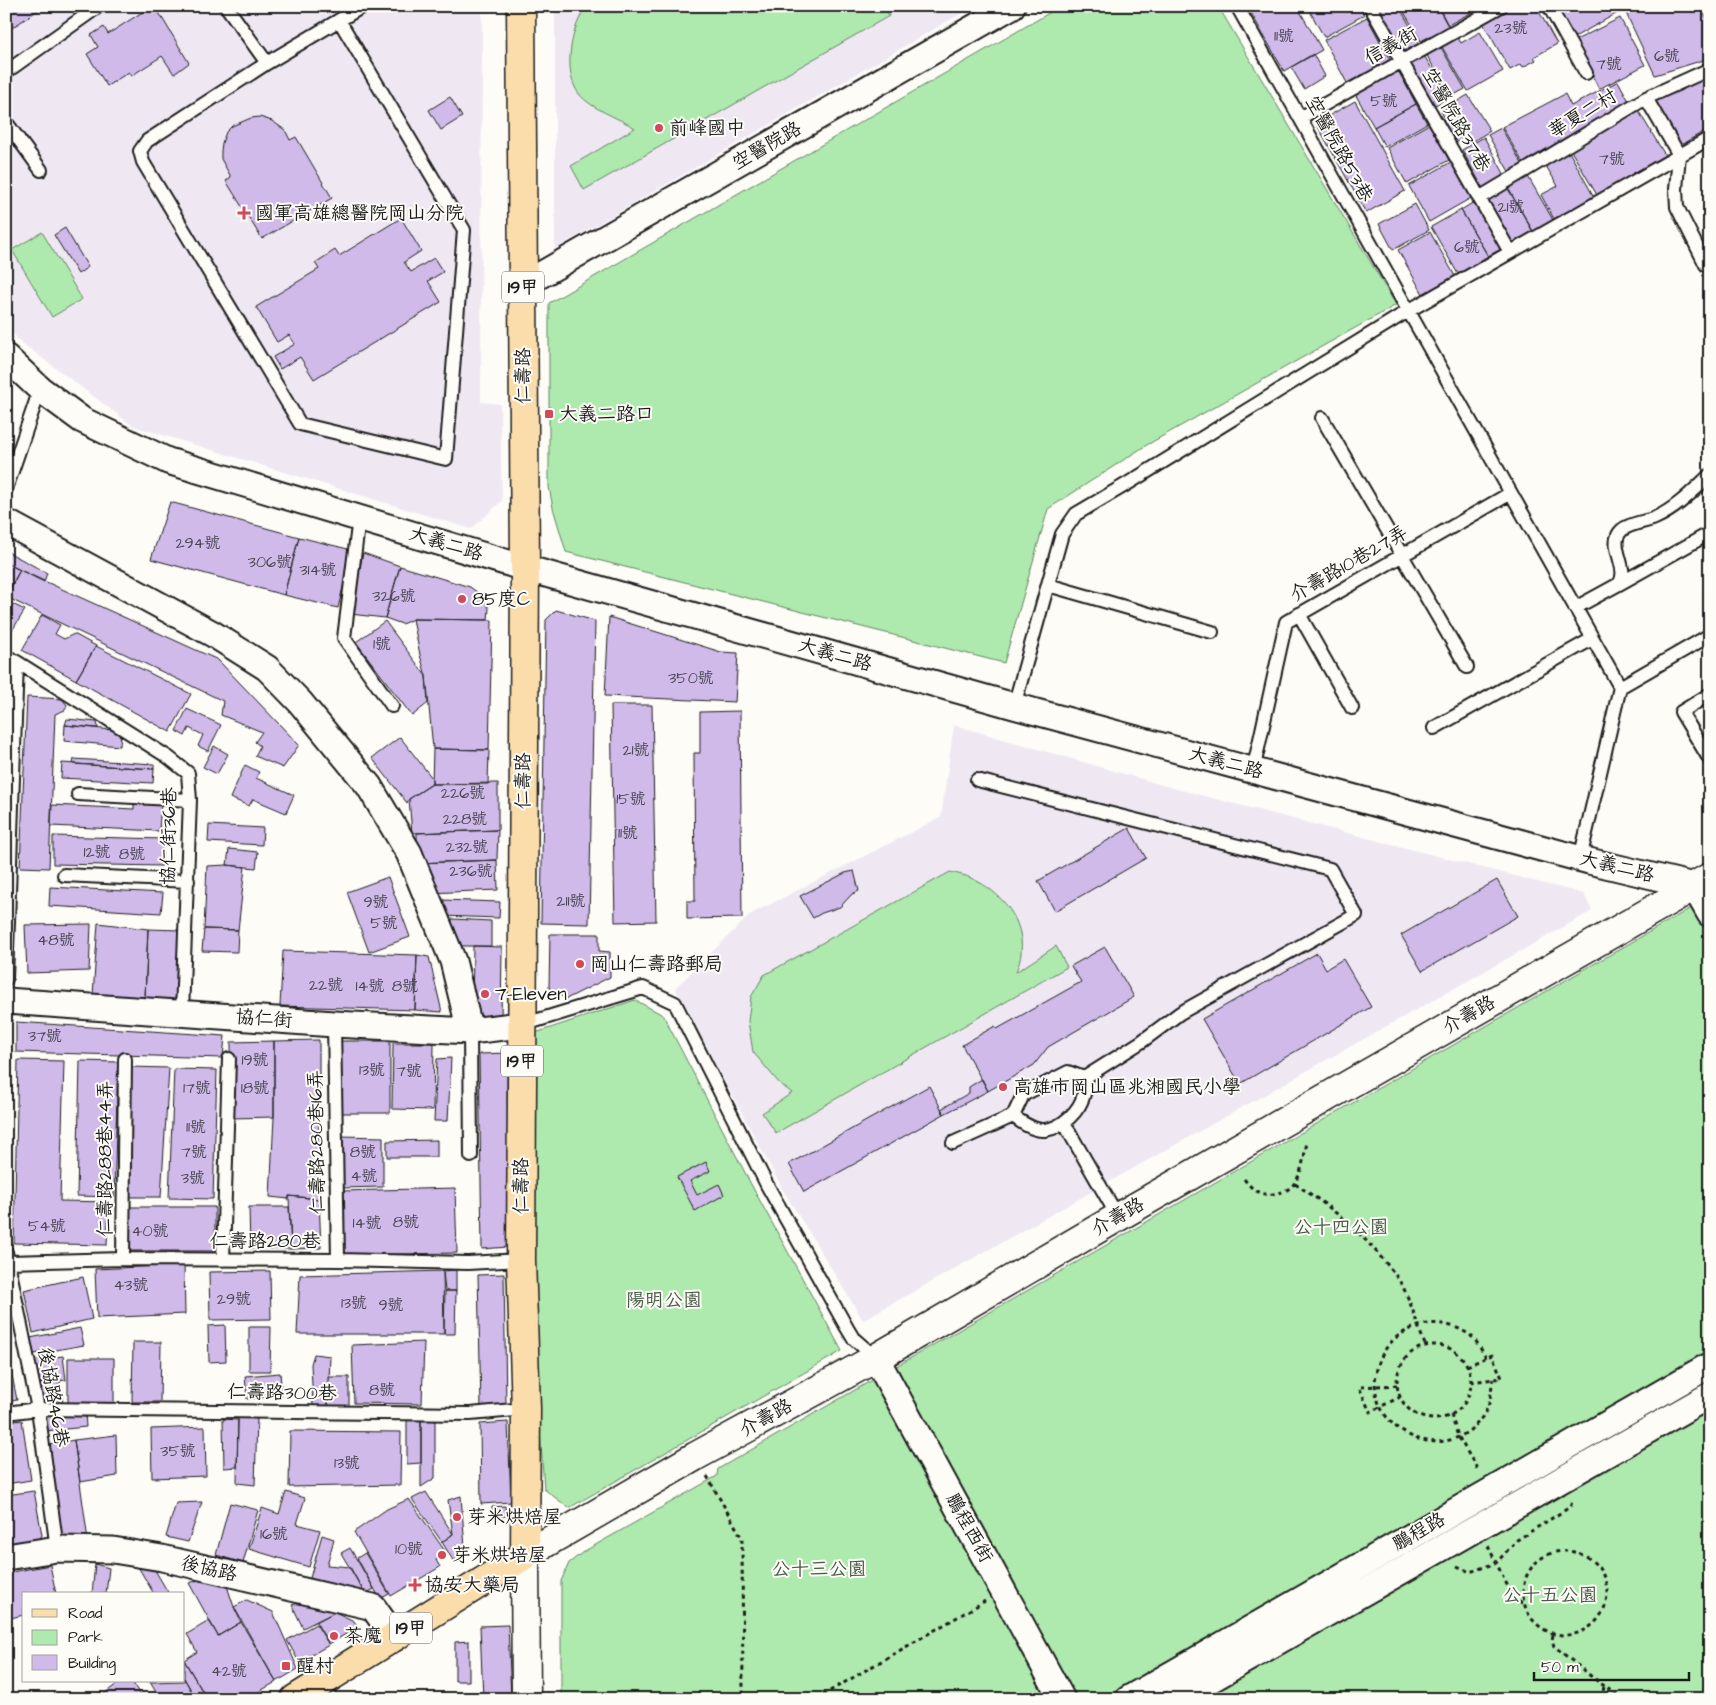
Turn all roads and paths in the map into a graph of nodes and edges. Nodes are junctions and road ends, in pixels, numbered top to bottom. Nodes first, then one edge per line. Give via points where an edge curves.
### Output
1 (99, 6) edge
2 (226, 6) edge
3 (362, 6) edge
4 (521, 6) edge
5 (1012, 6) edge
6 (1237, 6) edge
7 (1370, 6) edge
8 (1501, 6) edge
9 (1549, 6) edge
10 (339, 20) junction
11 (1402, 61) junction
12 (267, 63) junction
13 (1710, 69) edge
14 (6, 72) edge
15 (1586, 73) dead end
16 (1646, 98) junction
17 (1300, 118) junction
18 (6, 122) edge
19 (1710, 138) edge
20 (1679, 155) junction
21 (41, 170) dead end
22 (1479, 198) junction
23 (1510, 252) junction
24 (1706, 265) dead end
25 (523, 285) junction
26 (1408, 311) junction
27 (6, 357) edge
28 (40, 389) junction
29 (1322, 418) dead end
30 (1710, 475) edge
31 (6, 488) edge
32 (1511, 493) junction
33 (359, 518) junction
34 (6, 522) edge
35 (1710, 534) edge
36 (1402, 555) junction
37 (525, 568) junction
38 (1619, 584) junction
39 (1048, 585) junction
40 (1576, 608) junction
41 (1299, 614) junction
42 (1212, 632) dead end
43 (1710, 635) edge
44 (1592, 639) junction
45 (12, 659) edge
46 (1467, 667) dead end
47 (1620, 687) junction
48 (1710, 694) edge
49 (392, 706) dead end
50 (1014, 706) junction
51 (1352, 708) dead end
52 (1434, 728) dead end
53 (1710, 760) edge
54 (1253, 770) junction
55 (977, 780) dead end
56 (78, 794) dead end
57 (190, 800) junction
58 (8, 842) edge
59 (1580, 858) junction
60 (64, 875) dead end
61 (188, 881) junction
62 (1702, 881) edge
63 (1710, 914) edge
64 (6, 979) edge
65 (6, 1001) edge
66 (182, 1013) junction
67 (334, 1024) junction
68 (522, 1025) junction
69 (470, 1030) junction
70 (125, 1059) dead end
71 (229, 1059) dead end
72 (1084, 1078) junction
73 (1013, 1116) junction
74 (1064, 1123) junction
75 (1307, 1142) dead end
76 (953, 1144) dead end
77 (471, 1156) dead end
78 (1244, 1179) dead end
79 (1295, 1184) junction
80 (1118, 1217) junction
81 (7, 1257) edge
82 (123, 1259) junction
83 (223, 1260) junction
84 (338, 1260) junction
85 (521, 1260) junction
86 (1417, 1326) junction
87 (1426, 1346) junction
88 (876, 1358) junction
89 (1486, 1358) junction
90 (1710, 1365) edge
91 (1466, 1366) junction
92 (1492, 1379) junction
93 (1471, 1382) junction
94 (1397, 1385) junction
95 (1375, 1386) junction
96 (1710, 1395) edge
97 (1400, 1397) junction
98 (1380, 1407) junction
99 (526, 1409) junction
100 (38, 1410) junction
101 (6, 1413) edge
102 (1451, 1414) junction
103 (1458, 1436) junction
104 (696, 1456) junction
105 (1484, 1481) dead end
106 (1576, 1493) dead end
107 (1487, 1543) dead end
108 (57, 1549) junction
109 (525, 1555) junction
110 (6, 1557) edge
111 (1452, 1563) dead end
112 (1496, 1563) junction
113 (985, 1601) dead end
114 (1523, 1604) junction
115 (1553, 1634) junction
116 (395, 1638) junction
117 (1604, 1686) junction
118 (295, 1699) edge
119 (526, 1699) edge
120 (743, 1699) edge
121 (816, 1699) edge
122 (1062, 1699) edge
123 (1128, 1699) edge
124 (1177, 1699) edge
125 (1602, 1699) edge
126 (1622, 1699) edge

1 - 14 lane
2 - 12 lane
3 - 10 lane
4 - 25 main road, 仁壽路 / 19甲
5 - 25 street, 空醫院路
6 - 17 lane, 空醫院路53巷
7 - 11 lane, 空醫院路37巷
8 - 11 lane, 信義街
9 - 15 lane
10 - 12 lane
10 - 12 lane via 464,230 446,459 300,424 143,162 140,151 146,141
11 - 17 lane, 信義街
11 - 22 lane, 空醫院路37巷
13 - 16 lane, 華夏二村
16 - 20 lane
16 - 22 lane, 華夏二村
17 - 26 lane, 空醫院路53巷
18 - 21 lane
19 - 20 lane
20 - 23 lane
20 - 24 lane via 1677,207
22 - 23 lane, 空醫院路37巷
23 - 26 lane
25 - 37 main road, 仁壽路 / 19甲
26 - 32 lane
26 - 39 lane via 1076,514 1062,534
27 - 28 street, 大義二路
28 - 31 lane
28 - 33 street, 大義二路 via 82,420 168,461
29 - 36 lane
30 - 38 lane via 1669,510 1622,530 1617,538 1623,572 1623,580
32 - 36 lane, 介壽路10巷27弄
32 - 40 lane
33 - 37 street, 大義二路
33 - 49 lane via 344,638
34 - 69 street via 213,634 267,668 300,702 369,786 409,853 453,961
35 - 38 lane
36 - 41 lane, 介壽路10巷27弄
36 - 46 lane
37 - 50 street, 大義二路
37 - 68 main road, 仁壽路 / 19甲
38 - 40 lane
39 - 42 lane
39 - 50 lane
40 - 44 lane
41 - 51 lane
41 - 54 lane, 介壽路10巷27弄 via 1286,622
43 - 47 lane
44 - 47 lane
44 - 52 lane
45 - 57 lane, 協仁街36巷 via 168,757 188,773
45 - 58 lane
47 - 59 lane
48 - 53 lane via 1681,712
50 - 54 street, 大義二路
54 - 59 street, 大義二路
55 - 72 lane via 1330,869 1356,916 1180,1013
56 - 57 lane
57 - 61 lane, 協仁街36巷
58 - 64 lane
59 - 62 street, 大義二路
60 - 61 lane
61 - 66 lane, 協仁街36巷
62 - 63 street
62 - 80 main road, 介壽路
65 - 66 street, 協仁街
66 - 67 street, 協仁街
67 - 69 street, 協仁街
67 - 84 lane, 仁壽路280巷16弄
68 - 69 street, 協仁街
68 - 85 main road, 仁壽路 / 19甲
68 - 88 lane via 643,988 674,1003 767,1185 847,1328
69 - 77 lane
70 - 82 lane, 仁壽路288巷44弄
71 - 83 lane
72 - 73 lane via 1068,1072 1023,1095
72 - 74 lane via 1084,1094 1078,1108
73 - 74 lane via 1024,1125 1044,1130
73 - 76 lane
74 - 80 lane
75 - 79 path
78 - 79 path via 1254,1191 1267,1195 1288,1191
79 - 86 path via 1323,1201 1375,1249 1404,1289
80 - 88 main road, 介壽路
81 - 82 lane, 仁壽路280巷
81 - 100 lane, 後協路46巷
82 - 83 lane, 仁壽路280巷
83 - 84 lane, 仁壽路280巷
84 - 85 lane, 仁壽路280巷 via 468,1263
85 - 99 main road, 仁壽路 / 19甲
86 - 87 path
86 - 89 path via 1436,1323 1455,1327 1472,1337
86 - 95 path via 1399,1335 1385,1349 1377,1366
87 - 91 path via 1443,1346 1455,1352
87 - 94 path via 1407,1357 1400,1367
88 - 104 main road, 介壽路
88 - 122 street, 鵬程西街
89 - 91 path
89 - 92 path via 1492,1356 1502,1378
90 - 123 street, 鵬程路
91 - 93 path
92 - 93 path
92 - 103 path via 1488,1408 1477,1424
93 - 102 path via 1464,1404
94 - 95 path
94 - 97 path
95 - 98 path
95 - 98 path via 1359,1387 1370,1412
96 - 124 street, 鵬程路
97 - 98 path
97 - 102 path via 1412,1412 1422,1418 1445,1418
98 - 103 path via 1389,1422 1404,1434 1422,1441 1442,1442
99 - 100 lane, 仁壽路300巷 via 470,1414
99 - 109 main road, 仁壽路 / 19甲
100 - 101 lane, 仁壽路300巷
100 - 108 lane, 後協路46巷
102 - 103 path
103 - 105 path
104 - 109 main road, 介壽路
104 - 120 path via 742,1538
106 - 112 path via 1570,1507 1517,1540
107 - 112 path
108 - 110 street, 後協路
108 - 116 street, 後協路 via 114,1550 162,1558 373,1607
109 - 116 main road, 19甲
109 - 119 main road
111 - 112 path via 1470,1572
112 - 114 path via 1512,1594
113 - 121 path
114 - 115 path via 1529,1618
114 - 115 path via 1525,1578 1542,1557 1568,1551 1581,1553 1592,1560 1606,1583 1607,1598 1603,1612 1595,1624 1582,1632 1568,1636
115 - 117 path via 1554,1646
116 - 118 main road, 19甲
117 - 125 path
117 - 126 path

